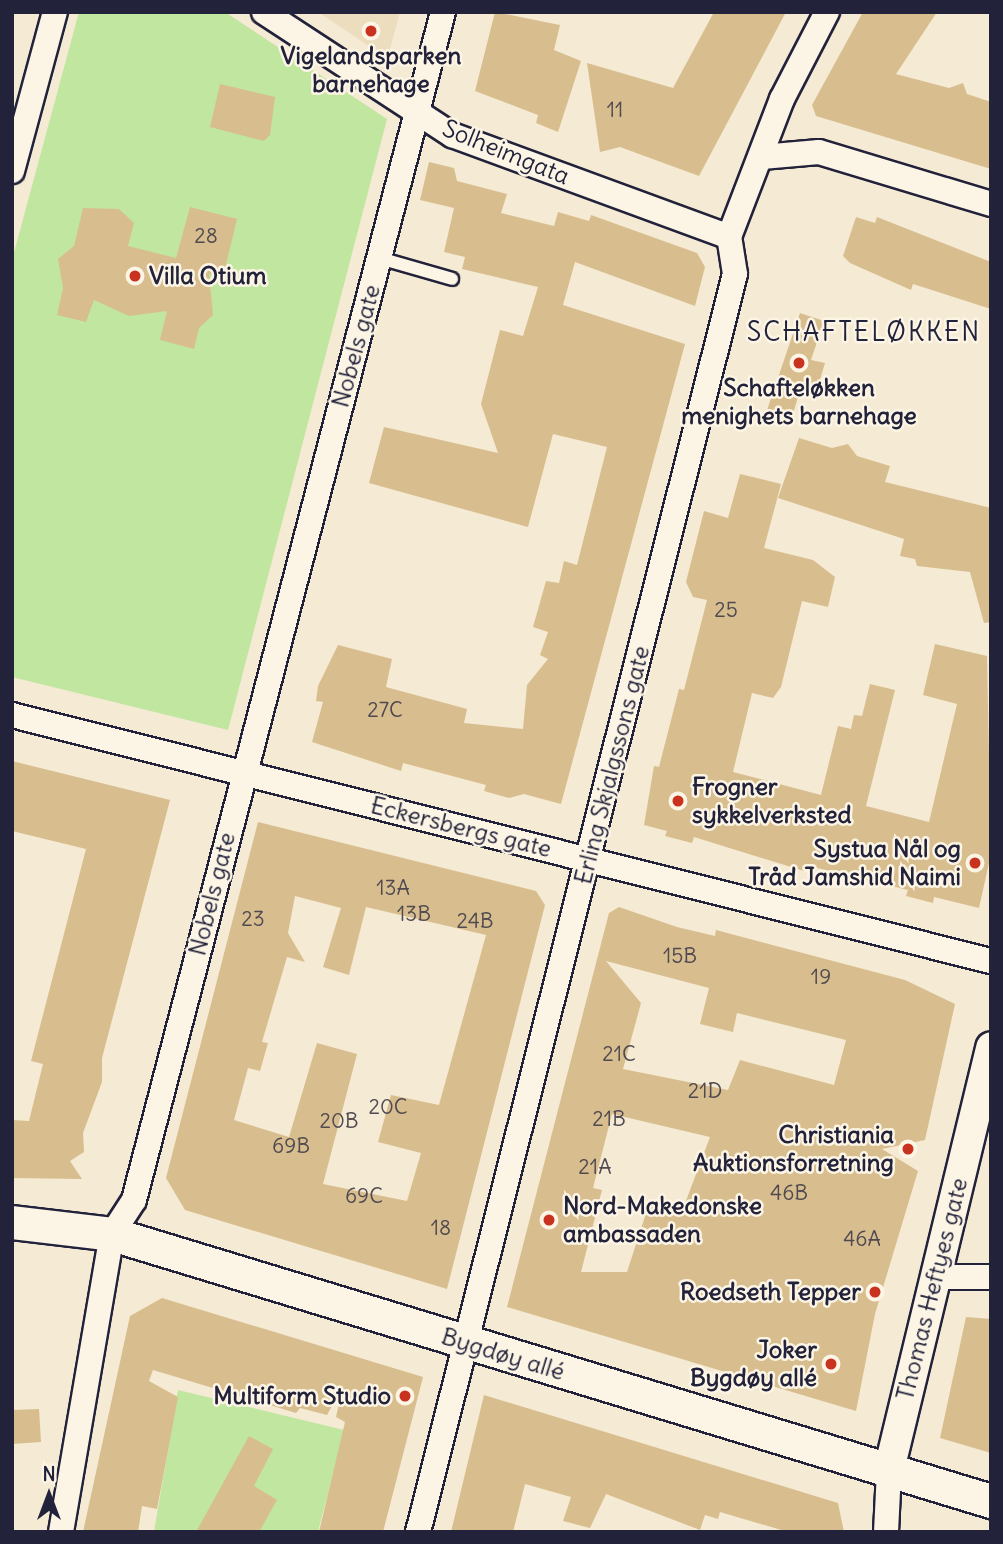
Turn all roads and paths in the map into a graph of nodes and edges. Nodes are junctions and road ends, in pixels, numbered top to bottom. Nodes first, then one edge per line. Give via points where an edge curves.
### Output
1 (55, 12) edge
2 (264, 12) edge
3 (443, 12) edge
4 (827, 12) edge
5 (416, 112) junction
6 (762, 157) junction
7 (12, 171) edge
8 (991, 204) edge
9 (729, 237) junction
10 (379, 258) junction
11 (452, 279) dead end
12 (12, 715) edge
13 (243, 772) junction
14 (589, 860) junction
15 (991, 961) edge
16 (991, 1047) edge
17 (12, 1222) edge
18 (112, 1234) junction
19 (936, 1277) junction
20 (991, 1277) edge
21 (465, 1342) junction
22 (889, 1470) junction
23 (991, 1501) edge
24 (61, 1532) edge
25 (418, 1532) edge
26 (886, 1532) edge

1 - 7 street
2 - 5 street, Solheimgata
3 - 5 street, Nobels gate
4 - 6 street via 782,99
5 - 9 street, Solheimgata via 452,135
5 - 10 street, Nobels gate
6 - 8 street via 819,152
6 - 9 street
9 - 14 street, Erling Skjalgssons gate via 735,274
10 - 11 lane, Nobels gate
10 - 13 street, Nobels gate
12 - 13 street, Eckersbergs gate
13 - 14 street, Eckersbergs gate
13 - 18 street, Nobels gate via 134,1200
14 - 15 street, Eckersbergs gate
14 - 21 street, Erling Skjalgssons gate
16 - 19 street, Thomas Heftyes gate
17 - 18 main road, Bygdøy allé
18 - 21 main road, Bygdøy allé
18 - 24 street, Nobels gate
19 - 20 street
19 - 22 street, Thomas Heftyes gate
21 - 22 main road, Bygdøy allé
21 - 25 street, Erling Skjalgssons gate
22 - 23 main road, Bygdøy allé
22 - 26 street, Thomas Heftyes gate

